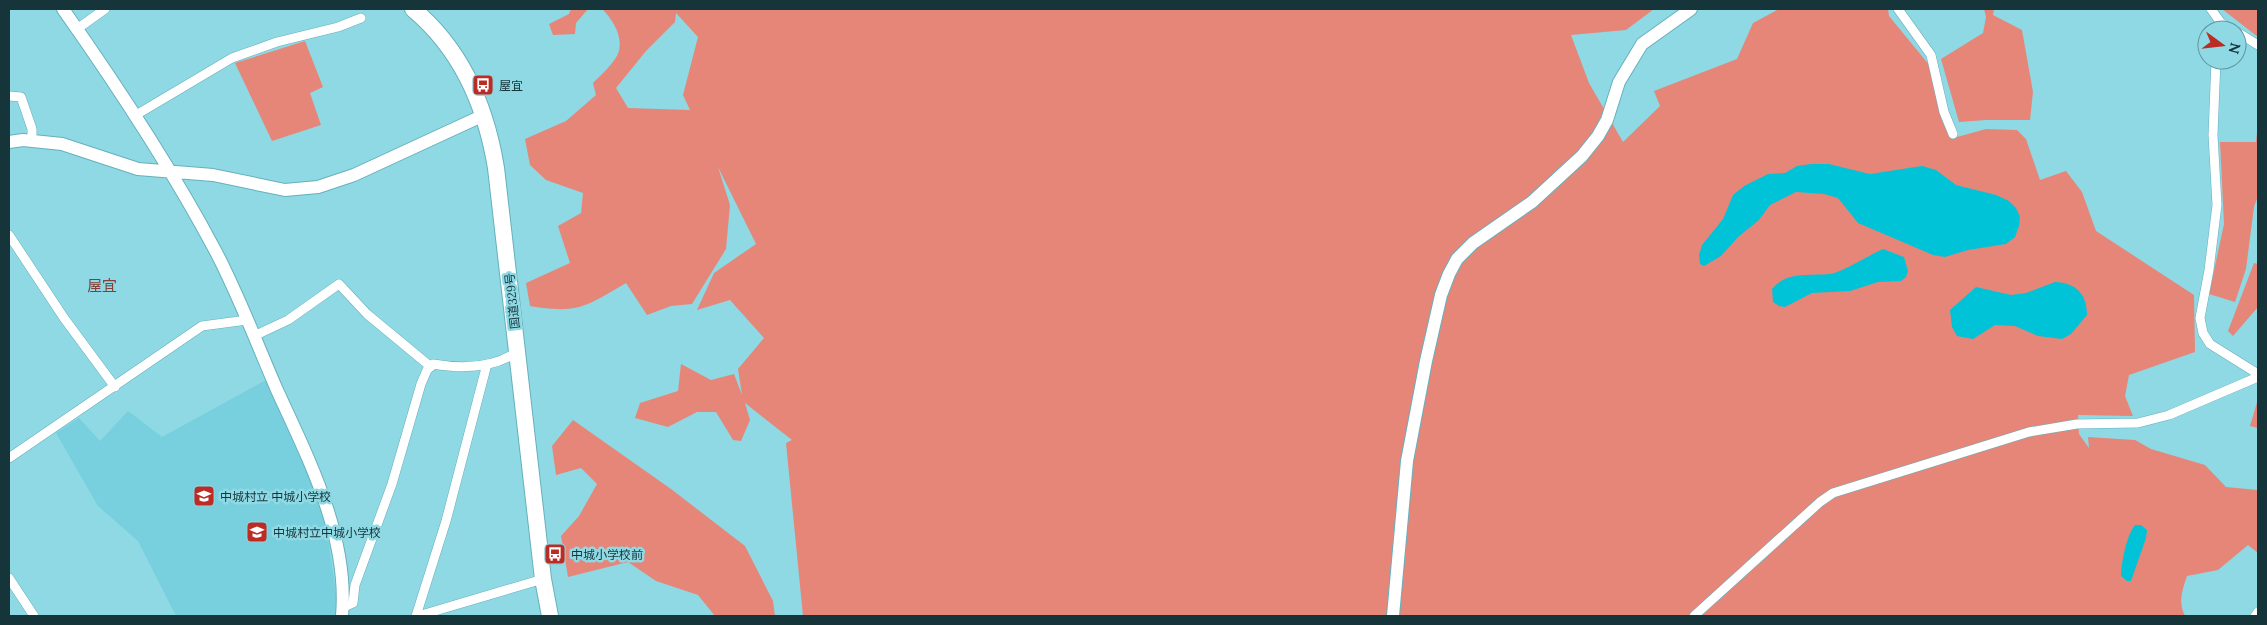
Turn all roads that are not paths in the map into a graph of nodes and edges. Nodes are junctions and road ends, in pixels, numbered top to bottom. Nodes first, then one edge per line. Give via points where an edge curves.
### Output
1 (63, 9) edge
2 (105, 9) edge
3 (413, 9) edge
4 (1691, 9) edge
5 (1898, 9) edge
6 (361, 18) dead end
7 (77, 29) junction
8 (2247, 38) edge
9 (2258, 45) edge
10 (2216, 70) edge
11 (9, 96) edge
12 (136, 115) junction
13 (484, 115) junction
14 (1953, 134) dead end
15 (32, 141) junction
16 (9, 142) edge
17 (170, 170) junction
18 (9, 235) edge
19 (12, 248) edge
20 (247, 320) junction
21 (254, 336) junction
22 (517, 352) junction
23 (487, 364) junction
24 (431, 366) junction
25 (2258, 376) edge
26 (115, 387) junction
27 (9, 458) edge
28 (9, 578) edge
29 (543, 579) junction
30 (342, 612) edge
31 (2258, 612) edge
32 (34, 616) edge
33 (417, 616) edge
34 (550, 616) edge
35 (1393, 616) edge
36 (1694, 616) edge
37 (2255, 616) edge

1 - 7 street
2 - 7 street
3 - 13 highway, 国道329号 via 438,34 455,58 475,90
4 - 35 street via 1642,44 1619,82 1607,120 1582,156 1532,202 1473,243 1457,259 1449,274 1426,361 1407,460
5 - 14 street via 1930,55
6 - 12 street via 232,58
7 - 12 street
8 - 9 street
10 - 25 street via 2213,135 2217,206 2200,318 2203,333 2210,344
11 - 15 street via 21,97 32,129
12 - 17 street
13 - 17 street via 354,175 318,186 285,190 213,174
13 - 22 highway, 国道329号 via 496,168
15 - 16 street
15 - 17 street via 62,144 138,169
17 - 20 street via 216,252
18 - 19 street
19 - 26 street
20 - 21 street
20 - 26 street via 202,326
21 - 24 street via 288,320 339,284 367,314
21 - 30 street via 310,466 332,527 340,565
22 - 23 street via 507,359
22 - 29 highway, 国道329号
23 - 24 street via 460,369
23 - 33 street
24 - 30 street via 421,384 392,484 355,585 354,603
25 - 36 street via 2169,415 2138,423 2076,424 2029,432 1833,493
26 - 27 street
28 - 32 street
29 - 33 street
29 - 34 highway, 国道329号
31 - 37 street

